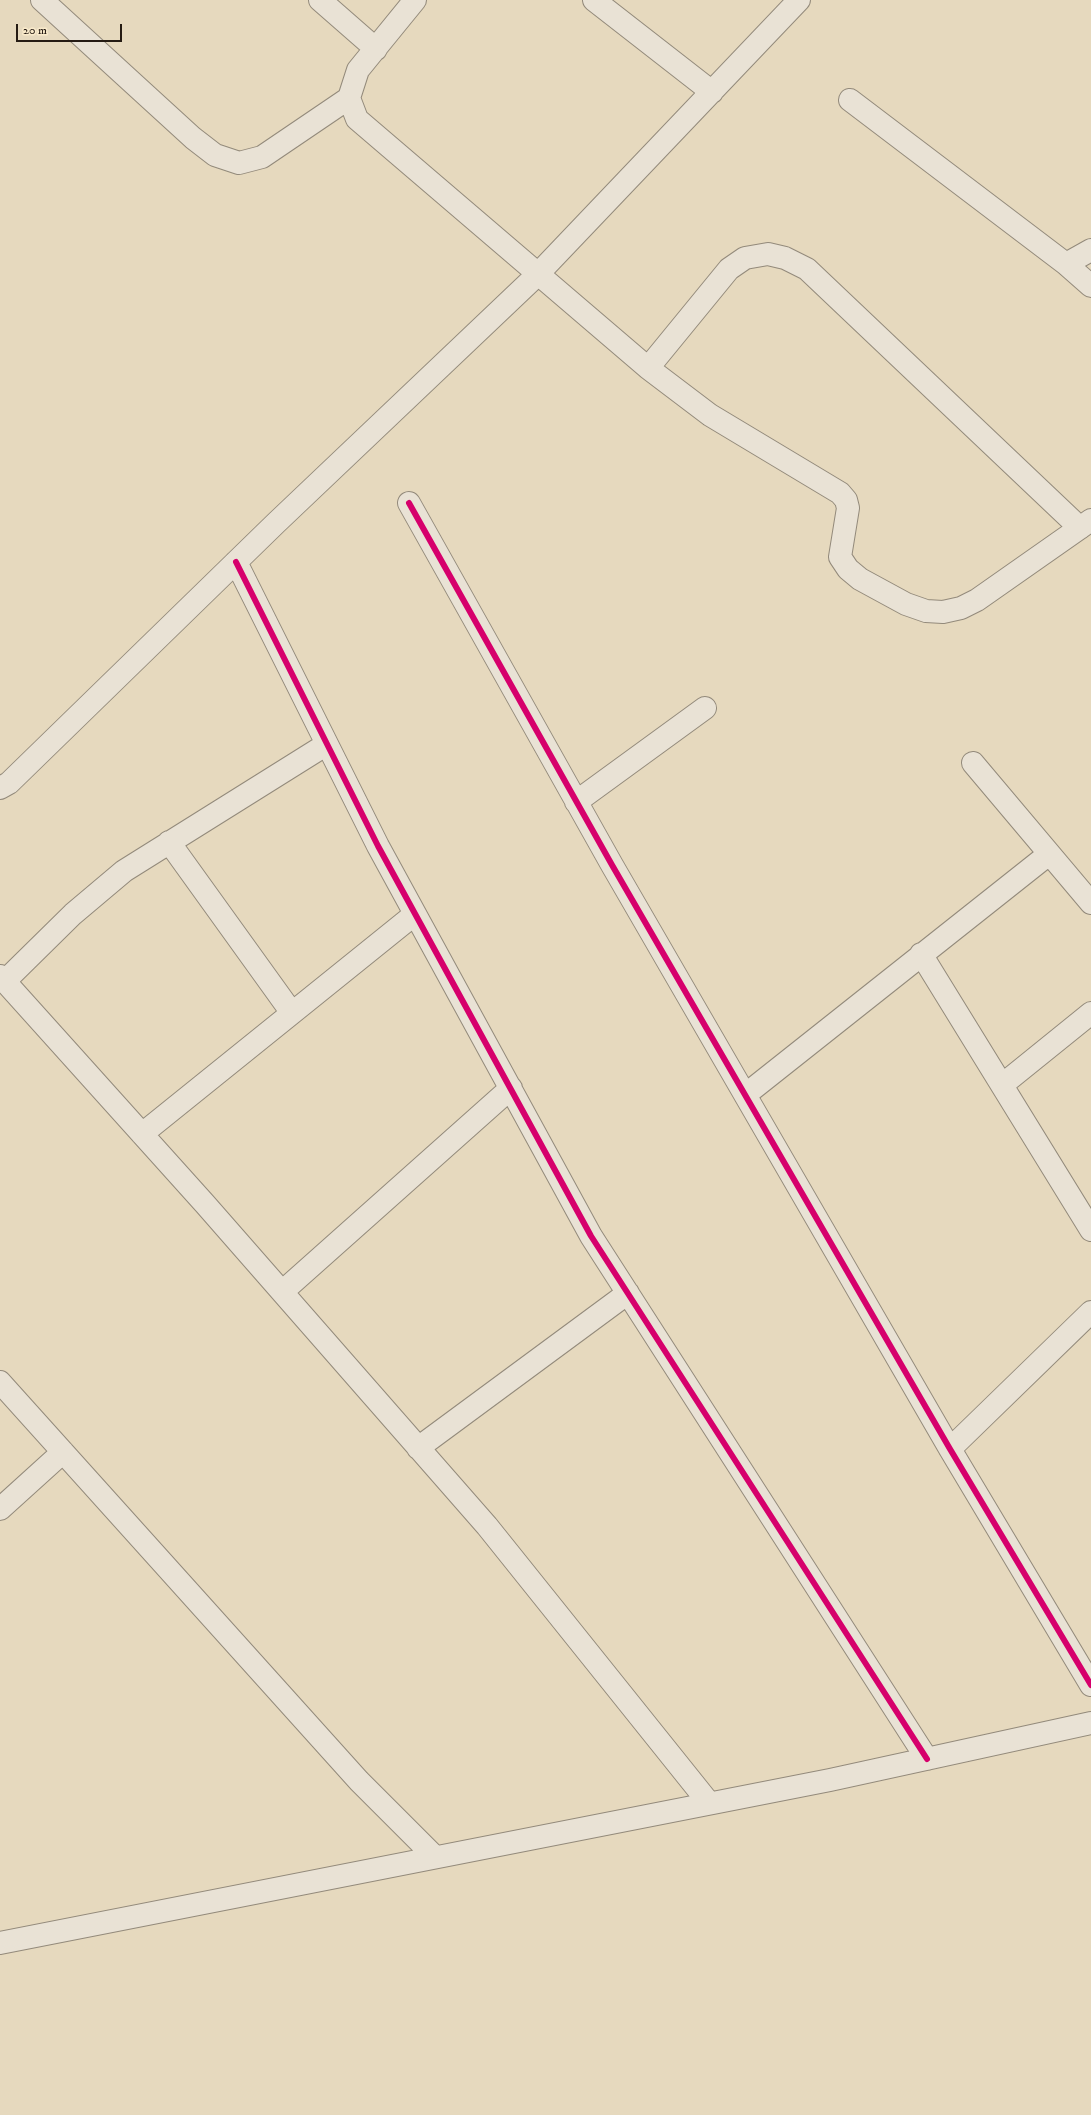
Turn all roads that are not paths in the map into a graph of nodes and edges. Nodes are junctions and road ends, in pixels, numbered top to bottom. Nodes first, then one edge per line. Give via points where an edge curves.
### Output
1 (42, 0) edge
2 (320, 0) edge
3 (415, 0) edge
4 (594, 0) edge
5 (799, 0) edge
6 (376, 49) junction
7 (712, 92) junction
8 (349, 98) junction
9 (850, 100) dead end
10 (1091, 250) edge
11 (1066, 264) junction
12 (537, 275) junction
13 (1091, 286) edge
14 (648, 368) junction
15 (409, 503) dead end
16 (1085, 524) edge
17 (236, 562) junction
18 (705, 708) dead end
19 (327, 744) junction
20 (973, 763) dead end
21 (0, 788) edge
22 (576, 802) junction
23 (168, 842) junction
24 (1050, 854) junction
25 (1091, 903) edge
26 (415, 914) junction
27 (921, 954) junction
28 (2, 978) edge
29 (292, 1013) junction
30 (1091, 1013) edge
31 (1002, 1086) junction
32 (511, 1088) junction
33 (745, 1095) junction
34 (142, 1134) junction
35 (1091, 1230) edge
36 (282, 1292) junction
37 (628, 1293) junction
38 (1091, 1312) edge
39 (0, 1382) edge
40 (418, 1448) junction
41 (950, 1449) junction
42 (63, 1452) junction
43 (0, 1509) edge
44 (1091, 1685) edge
45 (1091, 1723) edge
46 (927, 1759) junction
47 (709, 1803) junction
48 (435, 1857) junction
49 (0, 1943) edge

1 - 8 street via 193,138 215,155 239,163 262,157
2 - 6 street
3 - 6 street
4 - 7 street
5 - 7 street
6 - 8 street via 358,70
7 - 12 street
8 - 12 street via 357,119 377,138
9 - 11 street
10 - 11 street
11 - 13 street
12 - 14 street
12 - 17 street
14 - 16 street via 710,415 831,486 840,494 846,500 848,508 840,549 842,563 860,579 906,604 926,611 943,612 961,608 977,600
14 - 16 street via 729,269 745,258 768,254 785,258 807,269
15 - 22 street
17 - 19 street
17 - 21 street
18 - 22 street
19 - 23 street
19 - 26 street
20 - 24 street
22 - 33 street
23 - 28 street via 124,871
23 - 29 street
24 - 25 street
24 - 27 street
26 - 29 street
26 - 32 street
27 - 31 street
27 - 33 street
28 - 34 street
29 - 34 street
30 - 31 street
31 - 35 street
32 - 36 street
32 - 37 street via 591,1236
33 - 41 street
34 - 36 street
36 - 40 street
37 - 40 street
37 - 46 street
38 - 41 street
39 - 42 street
40 - 47 street via 487,1526
41 - 44 street
42 - 43 street
42 - 48 street via 359,1782
45 - 46 street
46 - 47 street
47 - 48 street
48 - 49 street

